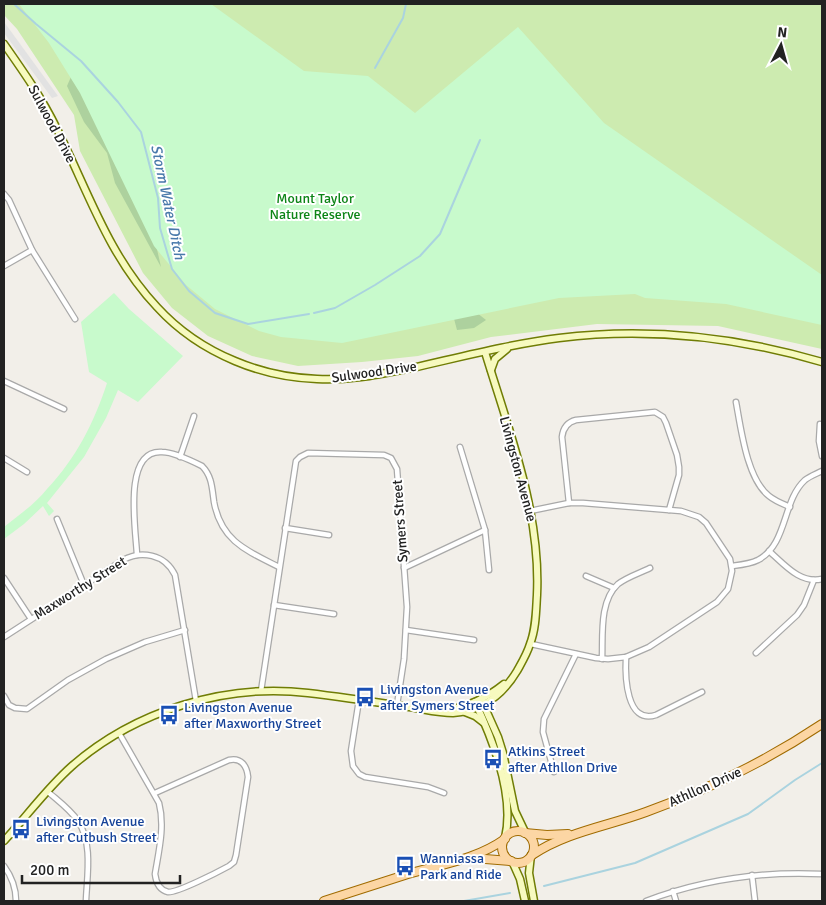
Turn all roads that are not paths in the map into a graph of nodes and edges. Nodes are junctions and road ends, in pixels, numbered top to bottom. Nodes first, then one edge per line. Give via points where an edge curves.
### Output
1 (4, 44) edge
2 (4, 194) edge
3 (32, 250) junction
4 (4, 266) edge
5 (75, 319) dead end
6 (510, 347) junction
7 (485, 352) junction
8 (822, 362) edge
9 (491, 372) junction
10 (4, 381) edge
11 (736, 402) dead end
12 (64, 409) dead end
13 (194, 416) dead end
14 (820, 424) dead end
15 (460, 448) dead end
16 (822, 456) edge
17 (180, 457) junction
18 (4, 458) edge
19 (822, 471) edge
20 (27, 472) dead end
21 (569, 503) junction
22 (790, 507) junction
23 (669, 510) junction
24 (530, 511) junction
25 (57, 519) dead end
26 (285, 528) junction
27 (485, 530) junction
28 (329, 535) dead end
29 (769, 551) junction
30 (137, 554) junction
31 (732, 566) junction
32 (279, 567) junction
33 (404, 568) junction
34 (650, 568) dead end
35 (490, 570) dead end
36 (586, 576) dead end
37 (4, 578) edge
38 (822, 579) edge
39 (814, 580) junction
40 (84, 584) junction
41 (614, 588) junction
42 (274, 605) junction
43 (334, 614) dead end
44 (30, 619) junction
45 (185, 630) junction
46 (406, 630) junction
47 (4, 637) edge
48 (474, 640) dead end
49 (530, 644) junction
50 (756, 653) dead end
51 (576, 654) junction
52 (626, 657) junction
53 (602, 659) junction
54 (514, 674) junction
55 (261, 691) junction
56 (702, 692) dead end
57 (4, 696) edge
58 (496, 698) junction
59 (358, 700) junction
60 (196, 701) junction
61 (479, 704) junction
62 (396, 705) junction
63 (430, 710) junction
64 (464, 712) junction
65 (488, 722) junction
66 (822, 724) edge
67 (120, 733) junction
68 (554, 772) dead end
69 (47, 791) junction
70 (444, 793) dead end
71 (155, 794) junction
72 (525, 833) junction
73 (579, 833) junction
74 (505, 839) junction
75 (4, 841) edge
76 (532, 855) junction
77 (471, 858) junction
78 (512, 861) junction
79 (4, 866) edge
80 (822, 874) edge
81 (752, 875) junction
82 (673, 891) junction
83 (16, 901) edge
84 (86, 901) edge
85 (324, 901) edge
86 (525, 901) edge
87 (534, 901) edge
88 (646, 901) edge
89 (676, 901) edge
90 (754, 901) edge

1 - 7 street, Sulwood Drive via 56,127 103,230 122,263 160,310 196,340 257,369 318,379 380,374
2 - 3 street
3 - 4 street
3 - 5 street
6 - 7 street, Sulwood Drive
6 - 8 street, Sulwood Drive via 597,335 678,335 748,344
6 - 9 street via 498,356
7 - 9 street, Livingston Avenue
9 - 24 street, Livingston Avenue
10 - 12 street
11 - 22 street via 745,449 758,481 768,496
13 - 17 street
14 - 16 street
15 - 27 street
17 - 30 street via 155,452 146,457 137,469 134,497
17 - 32 street via 207,470 218,516 229,537 246,551
18 - 20 street
19 - 22 street via 805,480
21 - 23 street
21 - 23 street via 562,437 567,425 576,420 655,412 666,423 679,463
21 - 24 street
22 - 29 street
23 - 31 street via 690,513 706,524 727,552
24 - 49 street, Livingston Avenue via 538,576
25 - 40 street
26 - 28 street
26 - 32 street, Symers Street
26 - 33 street, Symers Street via 294,466 300,457 308,453 384,455 391,458 397,469
27 - 33 street
27 - 35 street
29 - 31 street via 758,560
29 - 39 street via 793,573
30 - 40 street, Maxworthy Street
30 - 45 street, Maxworthy Street via 154,556 173,570
31 - 52 street via 728,589 718,602 649,647
32 - 42 street, Symers Street
33 - 46 street, Symers Street
34 - 41 street
36 - 41 street
37 - 44 street
38 - 39 street
39 - 50 street via 797,615
40 - 44 street, Maxworthy Street
41 - 53 street via 605,612
42 - 43 street
42 - 55 street, Symers Street
44 - 47 street, Maxworthy Street
45 - 57 street via 145,642 106,659 68,680 27,709 15,708
45 - 60 street, Maxworthy Street
46 - 48 street
46 - 62 street, Symers Street
49 - 51 street
49 - 54 street, Livingston Avenue
51 - 53 street
51 - 68 street via 544,719 544,741
52 - 53 street
52 - 56 street via 626,686 637,711 643,716 656,715
54 - 58 street, Livingston Avenue
54 - 61 street, Livingston Avenue
55 - 59 street, Livingston Avenue via 304,692
55 - 60 street, Livingston Avenue
58 - 61 street, Livingston Avenue
58 - 65 street
59 - 62 street, Livingston Avenue
59 - 70 street via 351,751 357,772 365,777 428,787
60 - 67 street, Livingston Avenue
61 - 63 street, Livingston Avenue
61 - 64 street, Livingston Avenue
61 - 65 street
62 - 63 street, Livingston Avenue
63 - 64 street, Livingston Avenue
64 - 65 street
65 - 72 street via 503,753 515,811
65 - 74 street via 508,810
66 - 73 main road, Athllon Drive via 709,786 646,812
67 - 69 street, Livingston Avenue via 81,759
67 - 71 street
69 - 75 street, Livingston Avenue
69 - 84 street via 75,817 86,836
71 - 71 street via 229,760 243,763 248,777 234,862 174,892 160,888 155,874 162,812
72 - 73 main road, Athllon Drive
72 - 74 main road via 514,832
72 - 76 main road via 533,842
73 - 76 main road, Athllon Drive via 549,844
74 - 77 main road
74 - 78 main road via 503,852
76 - 78 main road via 523,862
76 - 87 street via 529,874
77 - 78 main road
77 - 85 main road
78 - 86 street
79 - 83 street via 14,884
80 - 81 street
81 - 82 street via 712,880
81 - 90 street
82 - 88 street
82 - 89 street

